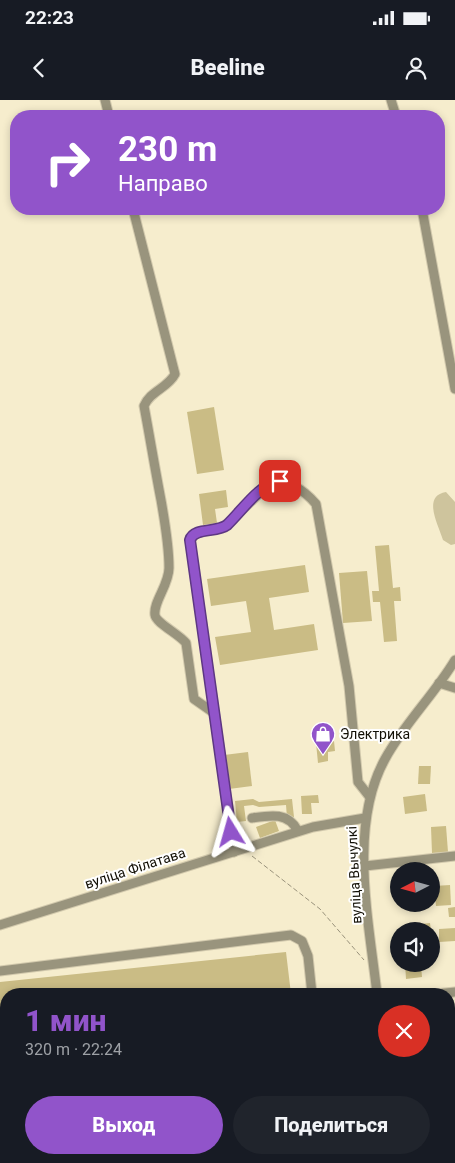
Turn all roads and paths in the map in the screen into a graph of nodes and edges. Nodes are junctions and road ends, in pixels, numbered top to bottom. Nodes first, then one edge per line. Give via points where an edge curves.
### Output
1 (135, 215) edge
2 (423, 215) edge
3 (455, 389) edge
4 (455, 660) edge
5 (439, 683) junction
6 (455, 688) edge
7 (214, 713) junction
8 (369, 796) junction
9 (252, 818) dead end
10 (365, 818) junction
11 (298, 831) junction
12 (234, 852) junction
13 (246, 852) dead end
14 (455, 856) edge
15 (365, 866) junction
16 (0, 925) edge
17 (366, 963) dead end
18 (0, 971) edge
19 (311, 988) edge
20 (377, 988) edge

1 - 7 street via 175,374 151,395 144,406 167,539 169,569 168,582 155,614 158,621 186,642 194,699
2 - 3 street
4 - 5 street, вуліца Вычулкі
5 - 6 street
5 - 8 street, вуліца Вычулкі via 385,759
7 - 8 street via 190,540 195,534 225,526 268,485 280,481 287,483 310,496 316,504 348,686 358,782
7 - 12 street
8 - 10 street, вуліца Вычулкі
9 - 11 street via 280,815 294,823
10 - 11 street, вуліца Філатава via 330,822
10 - 15 street, вуліца Вычулкі
11 - 12 street, вуліца Філатава
12 - 16 street, вуліца Філатава
13 - 17 path via 320,909
14 - 15 street
15 - 20 street, вуліца Вычулкі
18 - 19 street via 291,935 302,941 308,956

